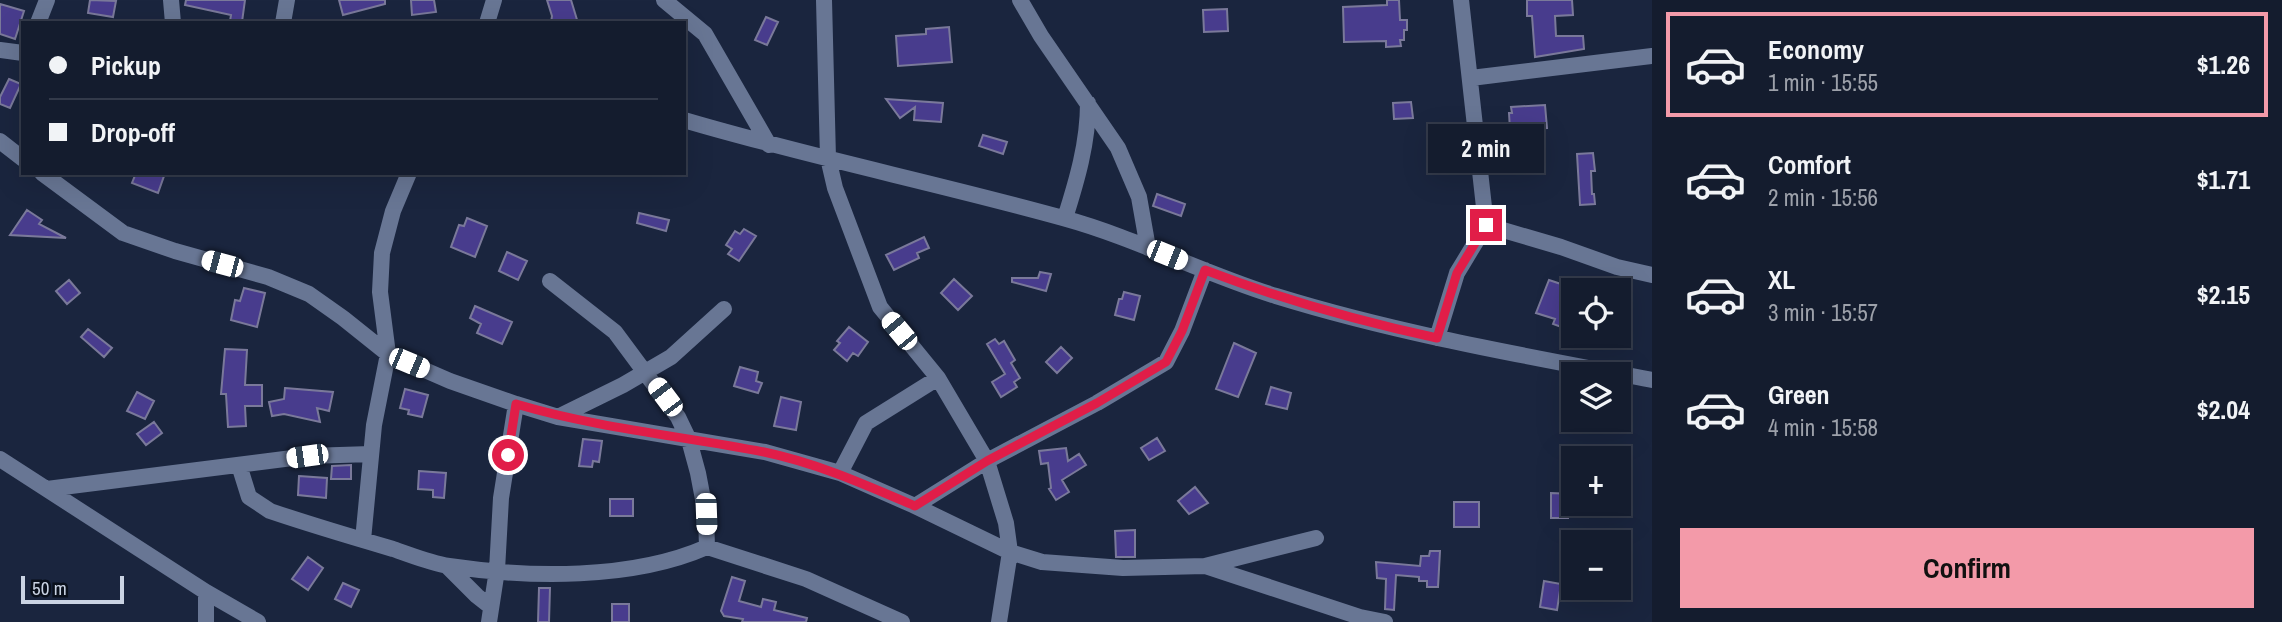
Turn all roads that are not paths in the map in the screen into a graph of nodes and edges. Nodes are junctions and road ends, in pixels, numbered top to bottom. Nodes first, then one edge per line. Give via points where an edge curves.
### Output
1 (47, 0) edge
2 (171, 0) edge
3 (288, 0) edge
4 (494, 0) edge
5 (664, 0) edge
6 (824, 0) edge
7 (1020, 0) edge
8 (1461, 0) edge
9 (39, 21) edge
10 (173, 21) edge
11 (283, 21) edge
12 (488, 21) edge
13 (0, 50) edge
14 (21, 53) edge
15 (1652, 56) edge
16 (1471, 78) junction
17 (1088, 103) junction
18 (686, 121) edge
19 (0, 141) edge
20 (769, 145) junction
21 (21, 157) edge
22 (828, 158) junction
23 (45, 175) edge
24 (408, 175) edge
25 (1065, 218) junction
26 (1486, 225) junction
27 (1149, 248) junction
28 (1205, 270) junction
29 (1652, 275) edge
30 (550, 281) dead end
31 (724, 309) dead end
32 (1437, 338) junction
33 (388, 354) junction
34 (646, 373) junction
35 (938, 378) junction
36 (1652, 380) edge
37 (516, 404) junction
38 (558, 416) junction
39 (689, 440) junction
40 (371, 454) junction
41 (0, 459) edge
42 (987, 461) junction
43 (239, 465) junction
44 (840, 473) junction
45 (47, 489) junction
46 (915, 506) junction
47 (1316, 538) dead end
48 (363, 540) junction
49 (707, 547) junction
50 (1010, 552) junction
51 (447, 566) junction
52 (1205, 566) junction
53 (496, 570) junction
54 (206, 592) junction
55 (490, 614) edge
56 (206, 622) edge
57 (258, 622) edge
58 (902, 622) edge
59 (999, 622) edge
60 (1385, 622) edge

1 - 9 street
2 - 10 street
3 - 11 street
4 - 12 street
5 - 20 street via 705,34
6 - 22 street
7 - 17 street
8 - 16 street
13 - 14 street
15 - 16 street
16 - 26 street
17 - 25 street via 1081,164
17 - 27 street via 1118,148 1139,197
18 - 20 street
19 - 21 street
20 - 22 street
22 - 25 street
22 - 35 street via 880,307
23 - 33 street via 123,233 309,294
24 - 33 street via 382,253 380,292
25 - 27 street
26 - 29 street
26 - 32 street via 1457,273
27 - 28 street
28 - 32 street via 1273,296
28 - 42 street via 1166,362
30 - 34 street via 615,332
31 - 34 street
32 - 36 street
33 - 37 street
33 - 40 street
34 - 38 street
34 - 39 street via 678,416
35 - 42 street
35 - 44 street via 866,423
37 - 38 street
37 - 53 street via 501,498
38 - 39 street
39 - 44 street via 765,452
39 - 49 street via 706,514
40 - 43 street
40 - 48 street
41 - 45 street
42 - 46 street
42 - 50 street
43 - 45 street
43 - 48 street via 251,499 294,519
44 - 46 street
45 - 54 street
46 - 50 street
47 - 52 street
48 - 51 street
49 - 53 street via 651,565 606,572
49 - 58 street via 806,579
50 - 52 street via 1051,564
50 - 59 street
51 - 53 street
51 - 55 street
52 - 60 street
53 - 55 street
54 - 56 street
54 - 57 street

